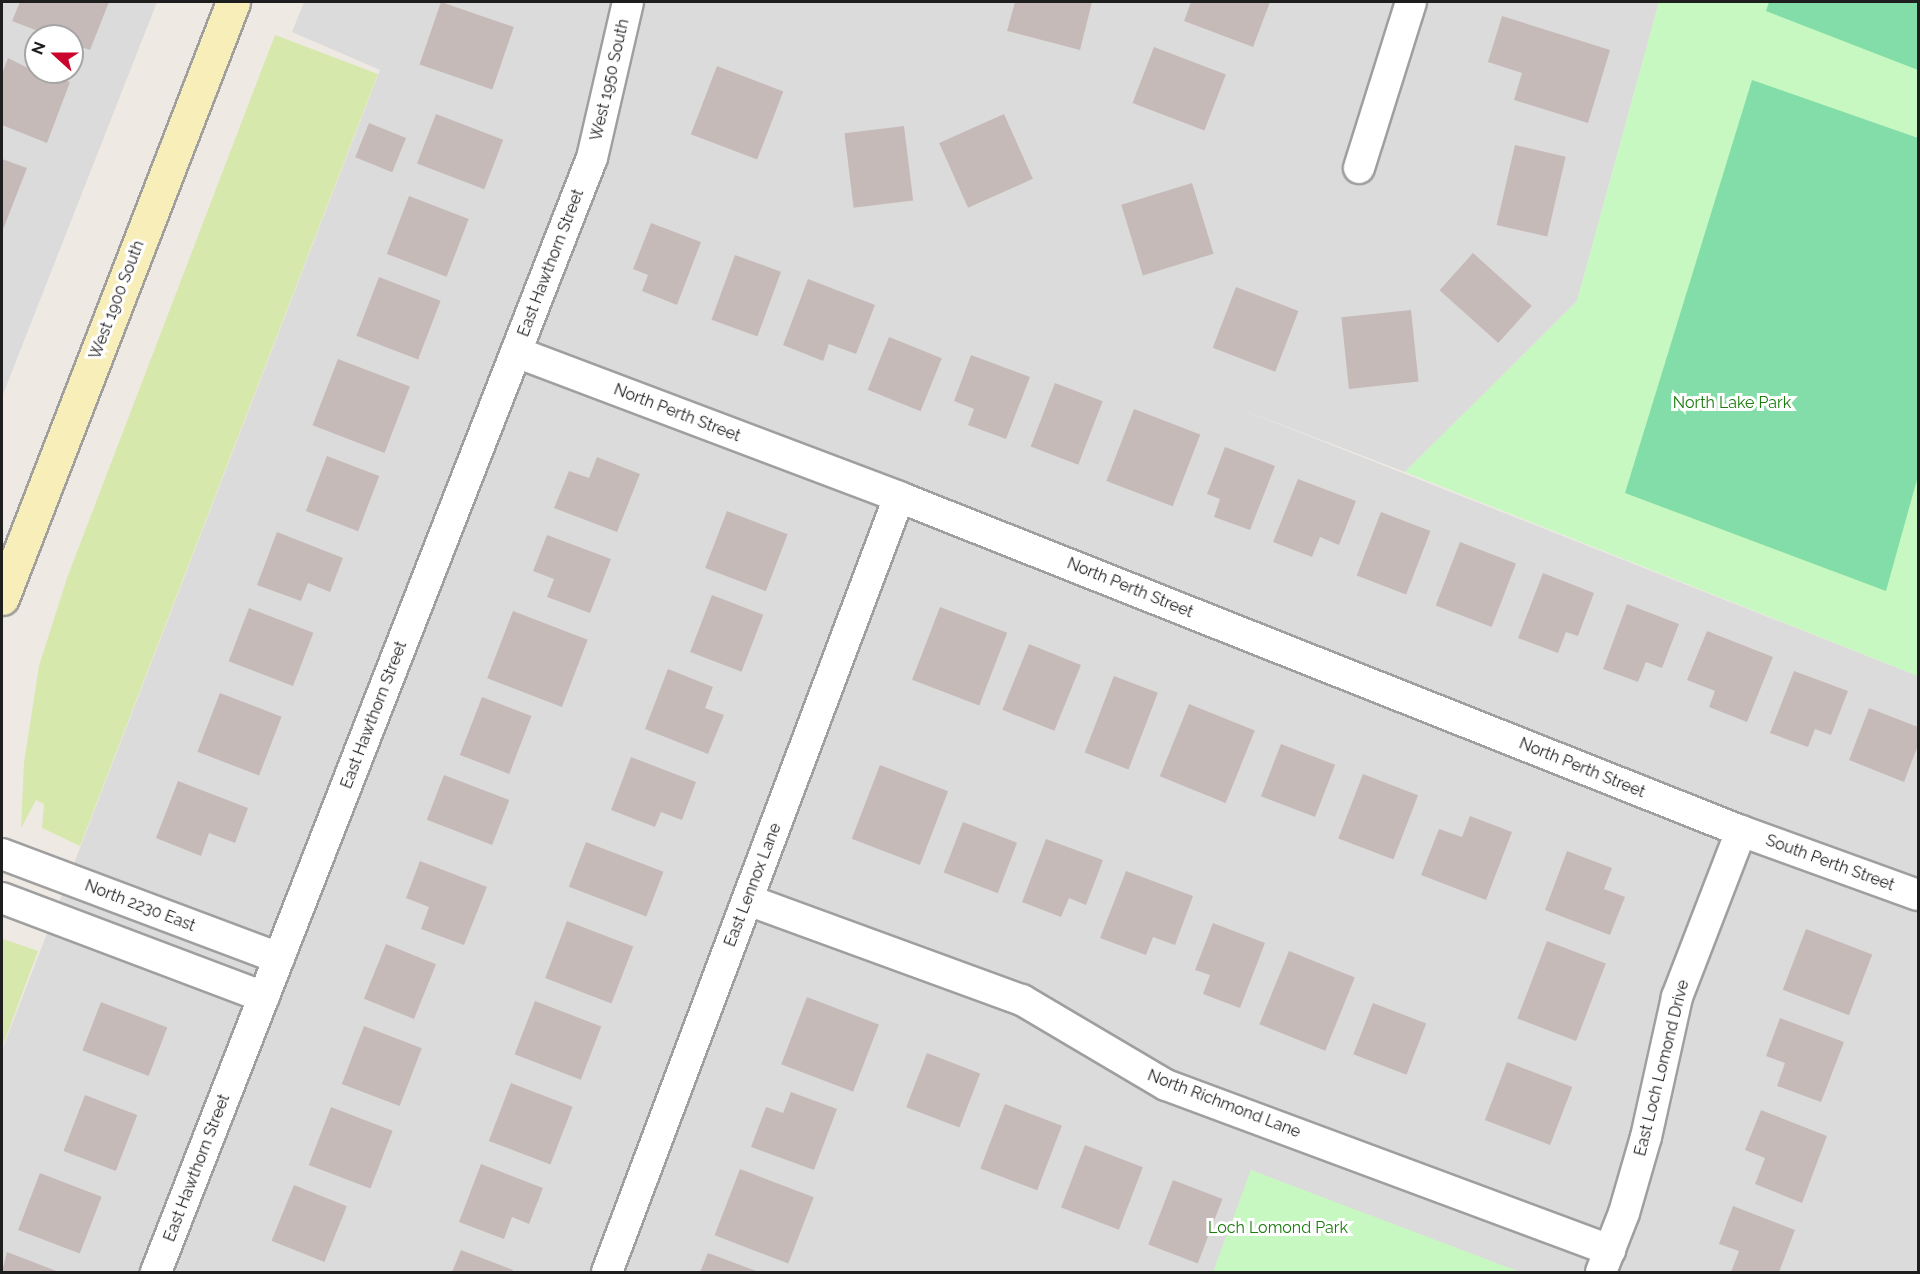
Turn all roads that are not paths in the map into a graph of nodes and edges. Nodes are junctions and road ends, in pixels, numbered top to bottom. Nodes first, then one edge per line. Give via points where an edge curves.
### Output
1 (232, 2) edge
2 (628, 2) edge
3 (1411, 2) edge
4 (592, 158) joint
5 (1359, 168) dead end
6 (516, 352) junction
7 (899, 497) junction
8 (2, 598) edge
9 (1741, 831) junction
10 (2, 854) edge
11 (1918, 895) edge
12 (2, 898) edge
13 (748, 900) junction
14 (279, 958) junction
15 (264, 997) junction
16 (1606, 1261) edge
17 (156, 1272) edge
18 (606, 1272) edge

1 - 8 street, West 1900 South
2 - 4 street, West 1950 South
3 - 5 street
4 - 6 street, East Hawthorn Street
6 - 7 street, North Perth Street
6 - 14 street, East Hawthorn Street
7 - 9 street, North Perth Street
7 - 13 street, East Lennox Lane
9 - 11 street, South Perth Street
9 - 16 street, East Loch Lomond Drive via 1677,997 1646,1137
10 - 14 street, North 2230 East
12 - 15 street
13 - 16 street, North Richmond Lane via 1022,1000 1166,1086
13 - 18 street, East Lennox Lane
14 - 15 street, East Hawthorn Street
15 - 17 street, East Hawthorn Street

